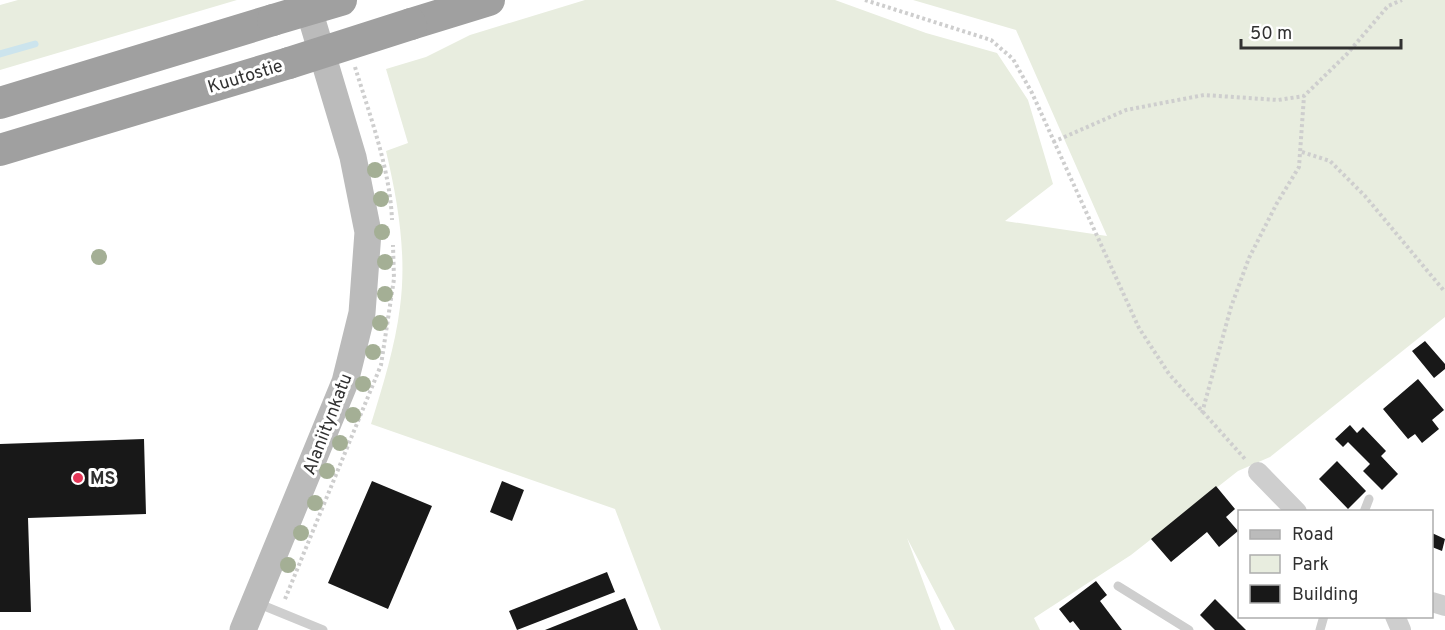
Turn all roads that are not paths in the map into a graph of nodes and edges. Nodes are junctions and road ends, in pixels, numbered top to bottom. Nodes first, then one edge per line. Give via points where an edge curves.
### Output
1 (306, 0) edge
2 (341, 0) edge
3 (489, 0) edge
4 (496, 0) edge
5 (445, 13) junction
6 (0, 103) edge
7 (0, 150) edge
8 (1258, 472) road end
9 (1370, 499) dead end
10 (1295, 510) edge
11 (1365, 510) edge
12 (1118, 586) dead end
13 (254, 603) junction
14 (243, 630) edge
15 (323, 630) edge
16 (1189, 630) edge

1 - 13 main road, Alaniitynkatu via 353,157 368,231 362,313 345,382
2 - 6 highway, bridge
3 - 5 highway, Kuutostie
4 - 5 highway
5 - 7 highway, Kuutostie, bridge
8 - 10 street
9 - 11 lane
12 - 16 lane
13 - 14 main road, Alaniitynkatu
13 - 15 lane

